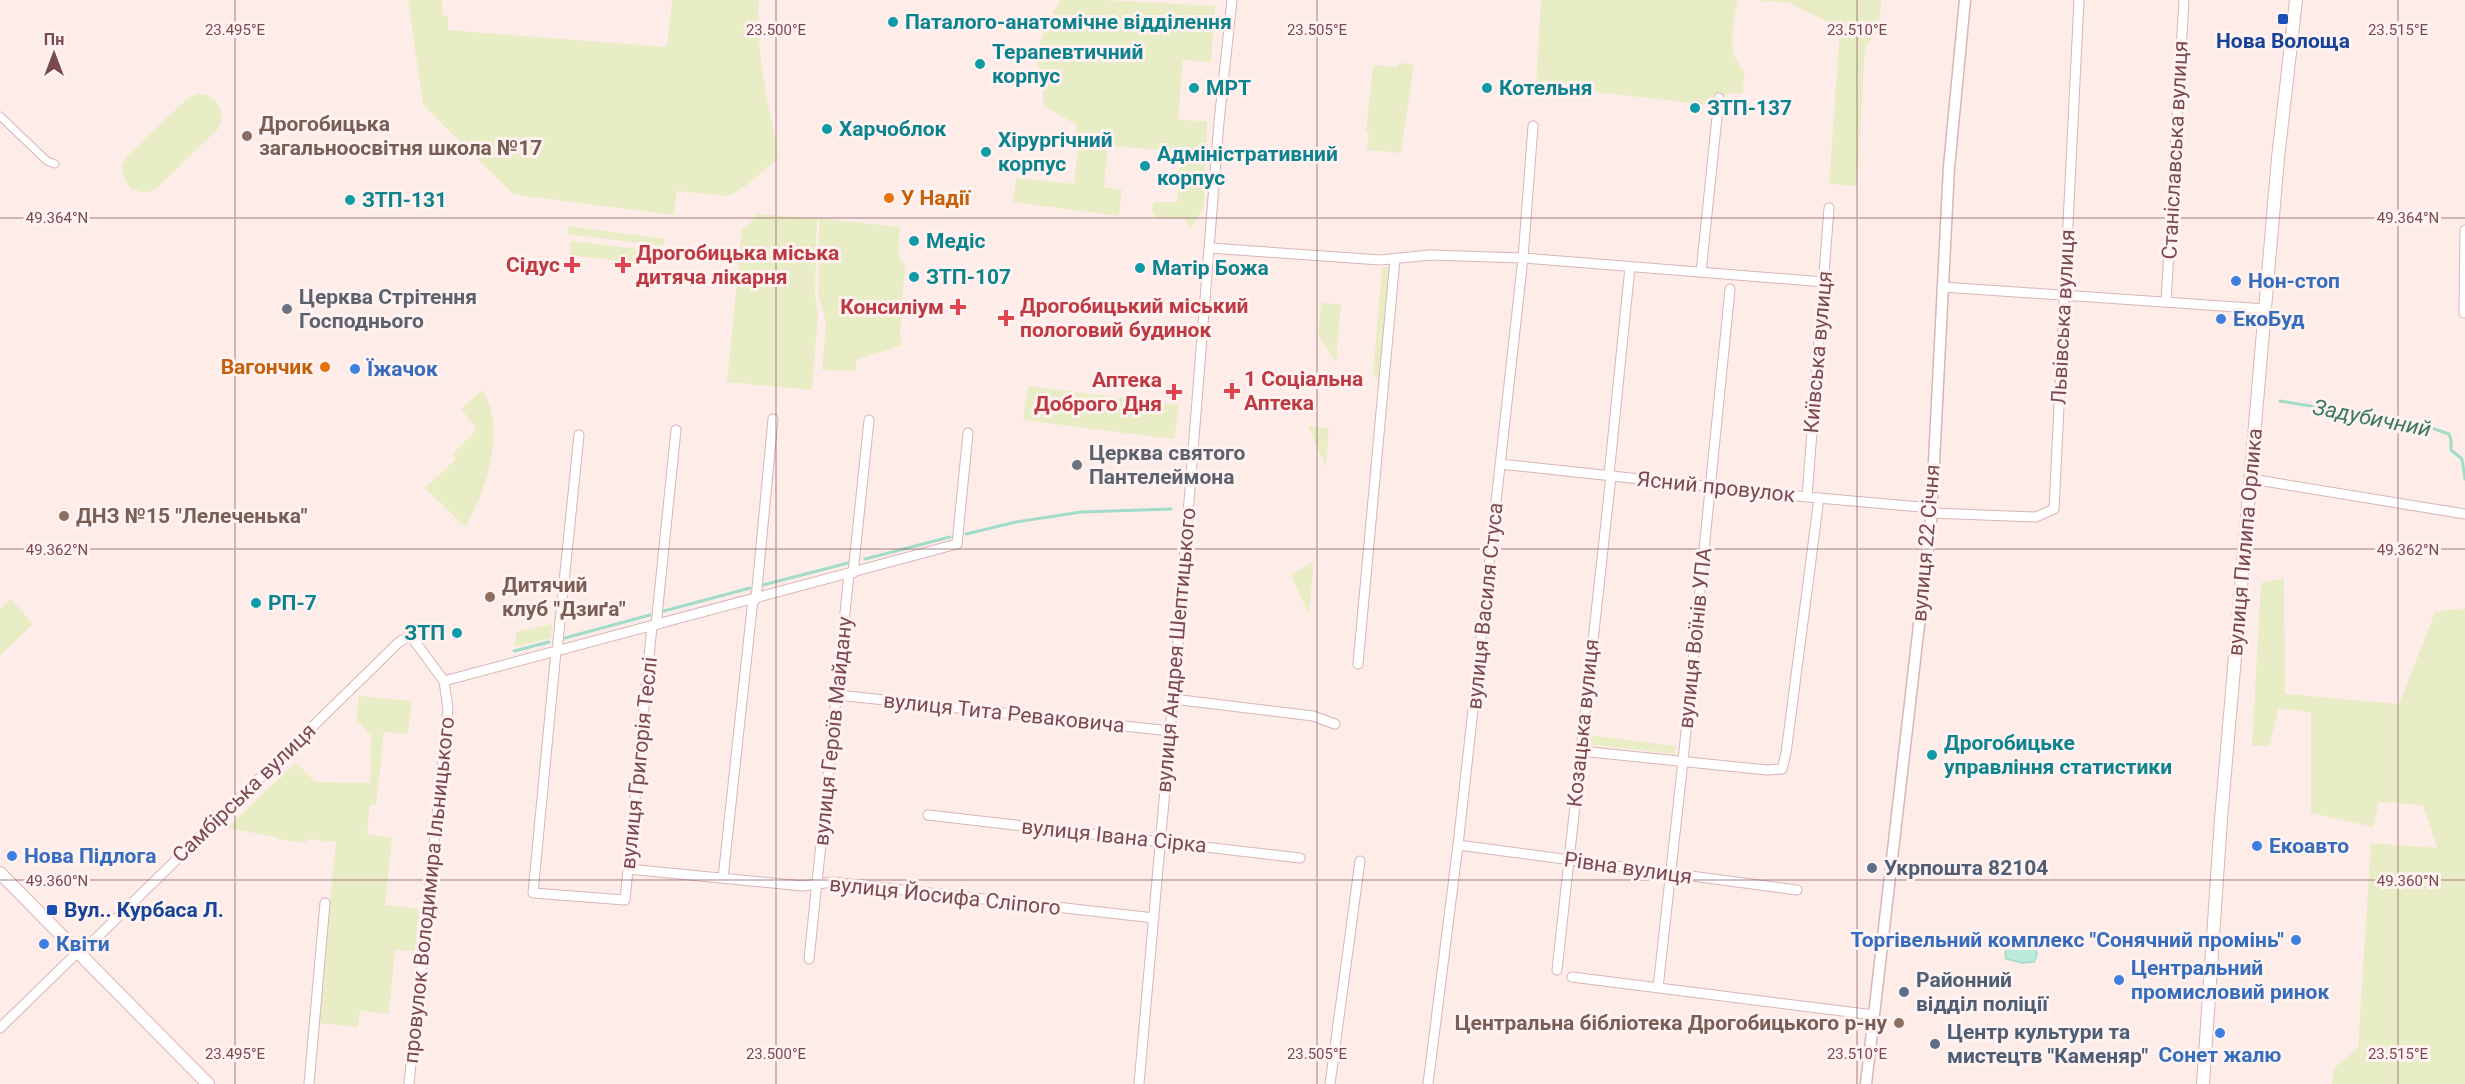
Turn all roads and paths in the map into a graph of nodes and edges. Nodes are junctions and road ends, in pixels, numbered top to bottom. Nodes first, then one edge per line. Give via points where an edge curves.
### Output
1 (1232, 0) edge
2 (1965, 0) edge
3 (2079, 0) edge
4 (2184, 0) edge
5 (2296, 0) edge
6 (1719, 98) dead end
7 (0, 116) edge
8 (1533, 126) dead end
9 (55, 164) dead end
10 (1830, 208) dead end
11 (2465, 230) edge
12 (1210, 248) junction
13 (1523, 258) junction
14 (1395, 259) junction
15 (1630, 267) junction
16 (1701, 273) junction
17 (1824, 282) junction
18 (1942, 286) junction
19 (1730, 289) dead end
20 (2063, 294) junction
21 (2166, 301) junction
22 (2266, 309) junction
23 (2464, 313) edge
24 (773, 419) dead end
25 (869, 420) dead end
26 (676, 430) dead end
27 (968, 433) dead end
28 (579, 435) dead end
29 (1500, 464) junction
30 (1610, 476) junction
31 (2251, 479) junction
32 (1711, 486) junction
33 (1807, 497) junction
34 (1819, 498) junction
35 (1931, 511) junction
36 (2465, 514) edge
37 (851, 573) junction
38 (754, 599) junction
39 (654, 626) junction
40 (410, 634) joint
41 (557, 651) junction
42 (1358, 664) dead end
43 (444, 681) junction
44 (838, 695) junction
45 (1173, 699) junction
46 (1335, 724) dead end
47 (1170, 731) junction
48 (1580, 751) junction
49 (1683, 761) junction
50 (928, 815) dead end
51 (1159, 841) junction
52 (1458, 845) junction
53 (1300, 858) dead end
54 (1569, 860) junction
55 (1360, 861) dead end
56 (628, 869) junction
57 (0, 873) edge
58 (1671, 874) junction
59 (723, 878) junction
60 (818, 884) junction
61 (1797, 890) dead end
62 (325, 903) dead end
63 (1154, 918) junction
64 (79, 953) junction
65 (809, 959) dead end
66 (1557, 970) dead end
67 (1572, 977) dead end
68 (1658, 988) junction
69 (1874, 1015) junction
70 (0, 1028) edge
71 (208, 1084) edge
72 (309, 1084) edge
73 (410, 1084) edge
74 (1138, 1084) edge
75 (1330, 1084) edge
76 (1428, 1084) edge
77 (1866, 1084) edge
78 (2203, 1084) edge

1 - 12 street, вулиця Андрея Шептицького
2 - 18 street, вулиця 22 Січня
3 - 20 street, Львівська вулиця
4 - 21 street, Станіславська вулиця
5 - 22 main road, вулиця Пилипа Орлика
6 - 16 street
7 - 9 street
8 - 13 street, вулиця Василя Стуса
10 - 17 street, Київська вулиця
11 - 23 street
12 - 14 street
12 - 45 street, вулиця Андрея Шептицького
13 - 14 street via 1430,255
13 - 15 street
13 - 29 street, вулиця Василя Стуса
14 - 42 street
15 - 16 street
15 - 30 street, Козацька вулиця
16 - 17 street
17 - 33 street, Київська вулиця
18 - 20 street
18 - 35 street, вулиця 22 Січня
19 - 32 street, вулиця Воїнів УПА
20 - 21 street
20 - 35 street, Львівська вулиця via 2054,509 2036,517
21 - 22 street
22 - 31 main road, вулиця Пилипа Орлика
24 - 38 street
25 - 37 street, вулиця Героїв Майдану
26 - 39 street, вулиця Григорія Теслі
27 - 37 street via 957,544
28 - 41 street
29 - 30 street, Ясний провулок
29 - 52 street, вулиця Василя Стуса
30 - 32 street, Ясний провулок
30 - 48 street, Козацька вулиця
31 - 36 street
31 - 78 main road, вулиця Пилипа Орлика via 2221,819
32 - 33 street, Ясний провулок
32 - 49 street, вулиця Воїнів УПА
33 - 34 street, Ясний провулок
34 - 35 street, Ясний провулок
34 - 49 street via 1782,768 1767,770
35 - 69 street, вулиця 22 Січня
37 - 38 street
37 - 44 street, вулиця Героїв Майдану
38 - 39 street
38 - 59 street
39 - 41 street
39 - 56 street, вулиця Григорія Теслі
40 - 43 street, провулок Володимира Ільницького
40 - 64 street, Самбірська вулиця
41 - 43 street
41 - 56 street, вулиця Григорія Теслі via 532,893 625,900
43 - 73 street, провулок Володимира Ільницького via 448,730
44 - 47 street, вулиця Тита Реваковича
44 - 60 street, вулиця Героїв Майдану
45 - 46 street via 1312,716
45 - 47 street, вулиця Андрея Шептицького
47 - 51 street, вулиця Андрея Шептицького
48 - 49 street
48 - 54 street, Козацька вулиця
49 - 58 street, вулиця Воїнів УПА
50 - 51 street, вулиця Івана Сірка
51 - 53 street, вулиця Івана Сірка
51 - 63 street, вулиця Андрея Шептицького
52 - 54 street, Рівна вулиця
52 - 76 street, вулиця Василя Стуса
54 - 58 street, Рівна вулиця
54 - 66 street, Козацька вулиця
55 - 75 street
56 - 59 street, вулиця Йосифа Сліпого
57 - 64 main road
58 - 61 street, Рівна вулиця
58 - 68 street, вулиця Воїнів УПА
59 - 60 street, вулиця Йосифа Сліпого
60 - 63 street, вулиця Йосифа Сліпого via 832,882
60 - 65 street, вулиця Героїв Майдану
62 - 72 street
63 - 74 street, вулиця Андрея Шептицького
64 - 70 street, Самбірська вулиця
64 - 71 main road
67 - 68 street
68 - 69 street
69 - 77 street, вулиця 22 Січня

